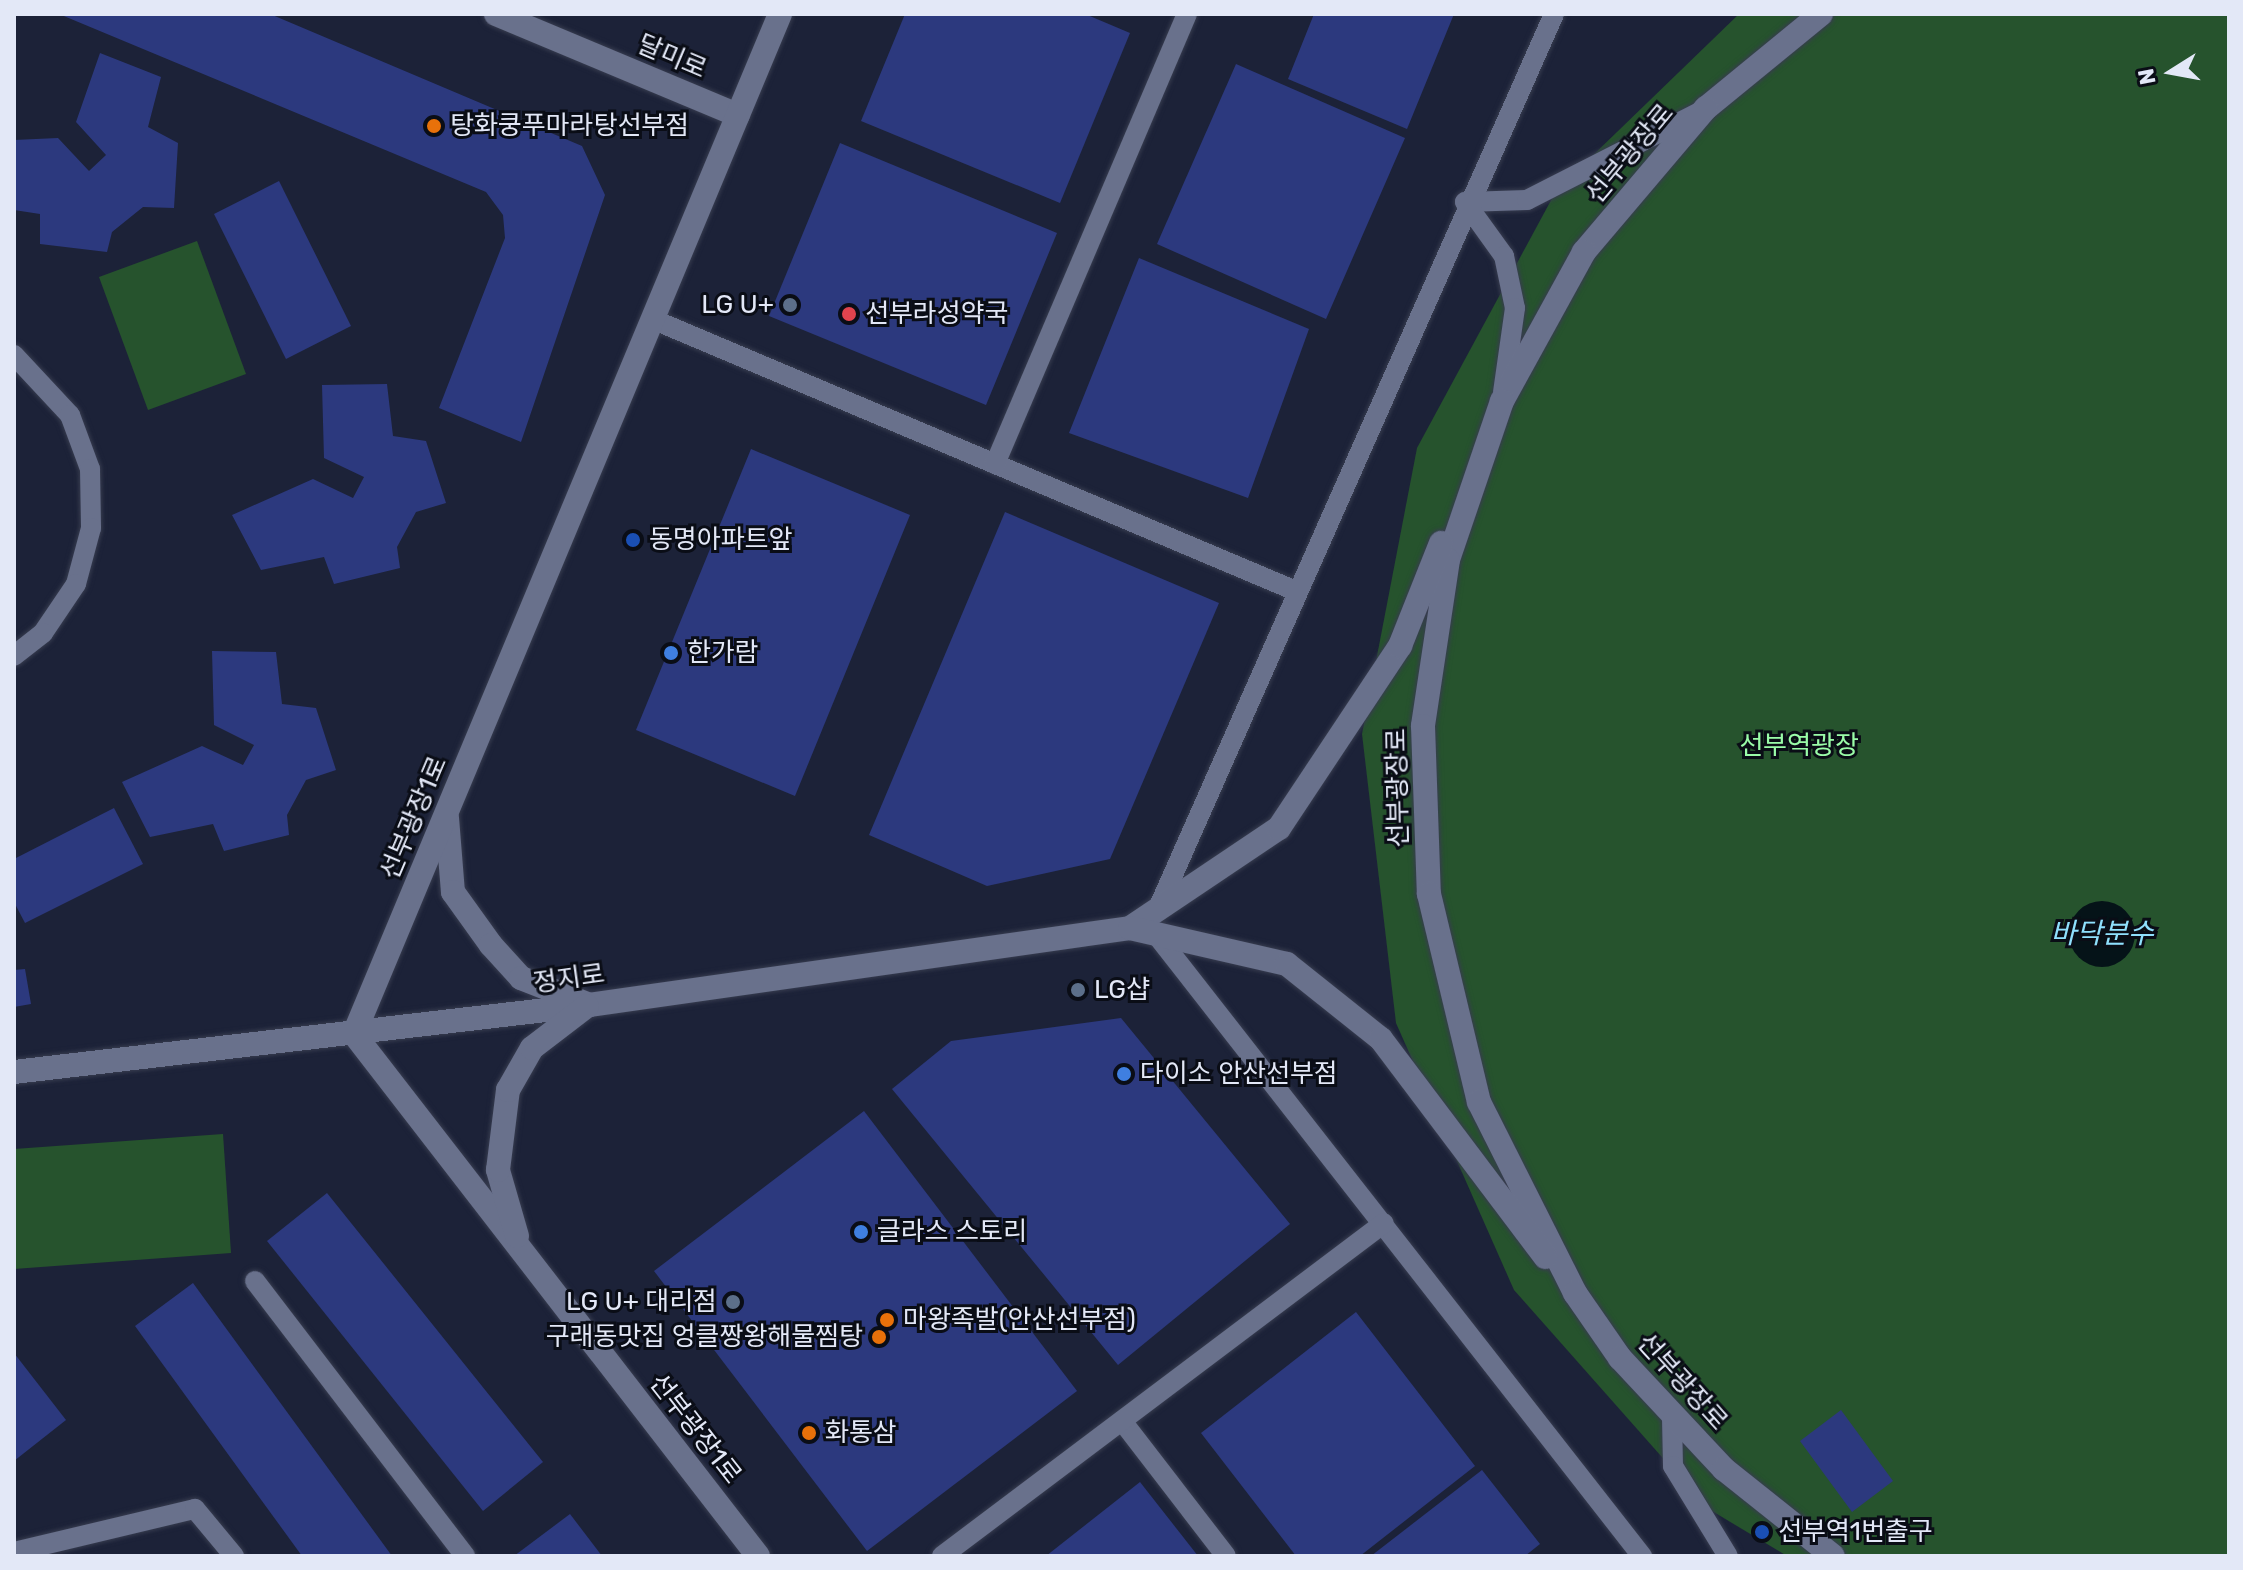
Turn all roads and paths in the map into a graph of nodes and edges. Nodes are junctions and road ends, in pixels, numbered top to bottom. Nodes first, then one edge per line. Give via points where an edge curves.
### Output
1 (496, 14) edge
2 (780, 14) edge
3 (1187, 14) edge
4 (1554, 14) edge
5 (1821, 14) edge
6 (1706, 108) junction
7 (738, 115) junction
8 (1465, 202) junction
9 (652, 319) junction
10 (14, 355) edge
11 (1502, 401) junction
12 (995, 464) junction
13 (1296, 591) junction
14 (14, 656) edge
15 (447, 811) junction
16 (1160, 904) junction
17 (1130, 928) junction
18 (1155, 933) junction
19 (589, 1005) junction
20 (354, 1034) junction
21 (14, 1072) edge
22 (1384, 1223) junction
23 (522, 1250) junction
24 (255, 1281) dead end
25 (1575, 1293) junction
26 (1672, 1418) junction
27 (1122, 1421) junction
28 (14, 1552) edge
29 (234, 1556) edge
30 (465, 1556) edge
31 (758, 1556) edge
32 (942, 1556) edge
33 (1226, 1556) edge
34 (1642, 1556) edge
35 (1728, 1556) edge
36 (1833, 1556) edge

1 - 7 street, 달미로
2 - 7 street, 선부광장1로
3 - 12 lane
4 - 8 lane
5 - 6 street, 선부광장로
6 - 8 lane via 1527,200
6 - 11 street, 선부광장로 via 1584,252
7 - 9 street, 선부광장1로
8 - 11 lane via 1504,256 1515,308
8 - 13 lane
9 - 12 lane
9 - 15 street, 선부광장1로
10 - 14 lane via 70,415 90,469 91,528 76,584 43,633
11 - 16 street via 1400,646 1313,778 1279,828
11 - 25 street, 선부광장로 via 1448,560 1423,726 1429,894 1479,1102
12 - 13 lane
13 - 16 lane
15 - 19 street via 453,892 521,978
15 - 20 street, 선부광장1로
16 - 17 street
17 - 18 street
17 - 19 street, 정지로
18 - 22 lane
18 - 25 street via 1287,964 1381,1039
19 - 20 street, 정지로
19 - 23 street via 532,1048 508,1090 498,1170
20 - 21 street, 정지로
20 - 23 street, 선부광장1로
22 - 27 lane
22 - 34 lane
23 - 31 street, 선부광장1로
24 - 30 lane
25 - 26 street, 선부광장로
26 - 35 lane via 1673,1466
26 - 36 street, 선부광장로
27 - 32 lane
27 - 33 lane
28 - 29 lane via 195,1509

